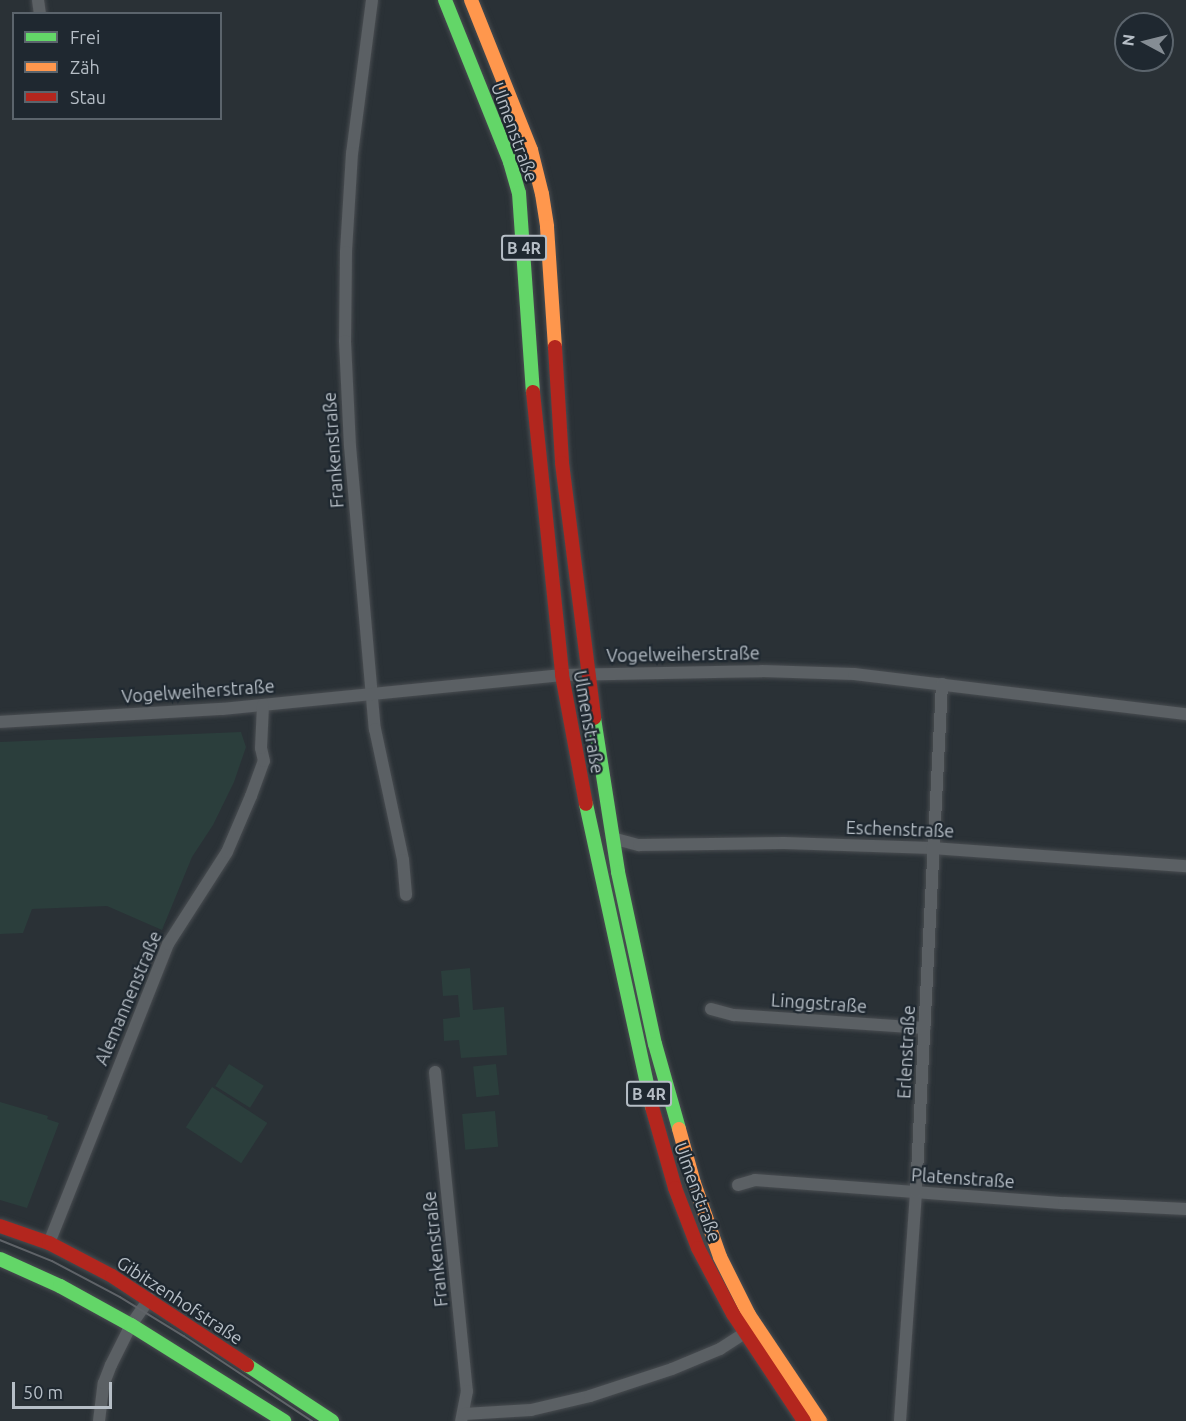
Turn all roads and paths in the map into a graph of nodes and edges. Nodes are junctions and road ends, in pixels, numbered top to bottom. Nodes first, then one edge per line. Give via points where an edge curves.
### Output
1 (372, 0) edge
2 (445, 0) edge
3 (471, 0) edge
4 (587, 674) junction
5 (562, 675) junction
6 (942, 684) junction
7 (372, 696) junction
8 (263, 705) junction
9 (1186, 714) edge
10 (0, 722) edge
11 (612, 838) junction
12 (932, 848) junction
13 (1186, 867) edge
14 (406, 895) dead end
15 (711, 1010) dead end
16 (925, 1028) junction
17 (435, 1072) dead end
18 (738, 1185) dead end
19 (916, 1192) junction
20 (1186, 1209) edge
21 (0, 1226) edge
22 (49, 1243) junction
23 (0, 1259) edge
24 (149, 1299) junction
25 (131, 1325) junction
26 (745, 1333) junction
27 (463, 1418) edge
28 (99, 1421) edge
29 (284, 1421) edge
30 (332, 1421) edge
31 (804, 1421) edge
32 (820, 1421) edge
33 (900, 1421) edge

1 - 7 street, Frankenstraße via 352,153 345,341
2 - 5 main road, Ulmenstraße / B 4R via 519,193 536,434
3 - 4 main road, Ulmenstraße / B 4R via 524,130 542,194 562,463
4 - 5 street, Vogelweiherstraße
4 - 6 street, Vogelweiherstraße via 762,670 854,674
4 - 11 main road, Ulmenstraße / B 4R
5 - 7 street, Vogelweiherstraße
5 - 26 main road, Ulmenstraße / B 4R via 584,798 662,1145 694,1238
6 - 9 street, Vogelweiherstraße
6 - 12 street, Erlenstraße
7 - 8 street, Vogelweiherstraße
7 - 14 street, Frankenstraße
8 - 10 street, Vogelweiherstraße
8 - 22 street, Alemannenstraße via 264,761 251,796 227,852 168,944
11 - 12 street, Eschenstraße via 639,844
11 - 32 main road, Ulmenstraße / B 4R via 655,1044 712,1239 749,1315
12 - 13 street, Eschenstraße
12 - 16 street, Erlenstraße
15 - 16 street, Linggstraße via 734,1015
16 - 19 street, Erlenstraße
17 - 27 street, Frankenstraße via 467,1391
18 - 19 street, Platenstraße via 755,1180
19 - 20 street, Platenstraße
19 - 33 street, Erlenstraße
21 - 22 main road, Gibitzenhofstraße
22 - 24 main road, Gibitzenhofstraße
23 - 25 main road
24 - 25 street
24 - 30 main road, Gibitzenhofstraße
25 - 28 street via 104,1383
25 - 29 main road
26 - 27 street via 672,1369 590,1396 531,1410
26 - 31 main road, Ulmenstraße / B 4R

